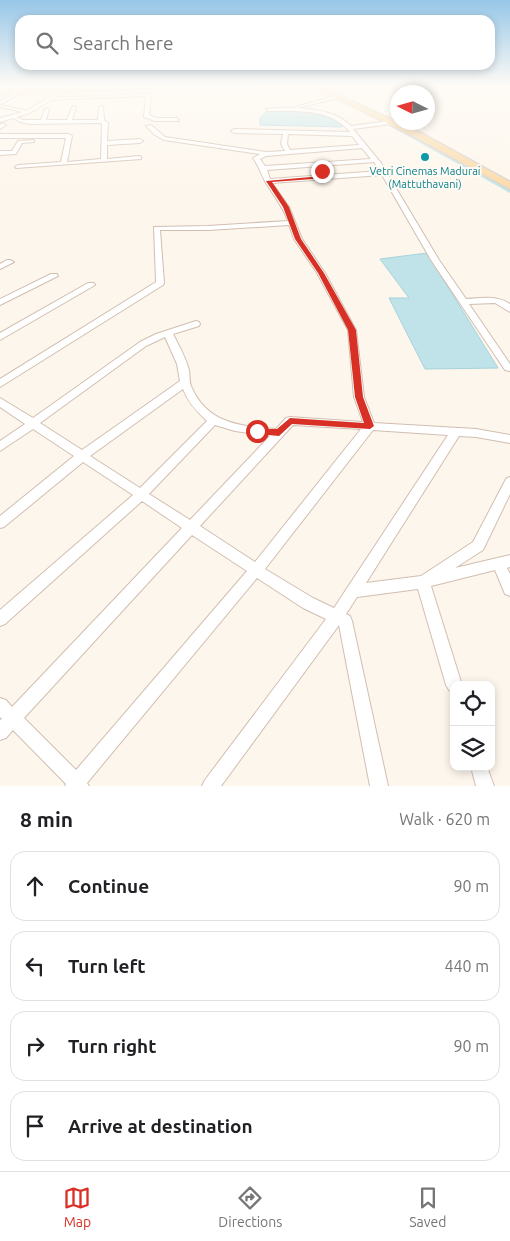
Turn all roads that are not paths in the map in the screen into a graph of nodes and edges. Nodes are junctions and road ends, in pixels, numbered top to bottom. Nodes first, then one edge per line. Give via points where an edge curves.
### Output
1 (102, 122) edge
2 (343, 122) edge
3 (388, 122) edge
4 (149, 126) dead end
5 (412, 130) edge
6 (420, 130) edge
7 (234, 131) dead end
8 (351, 131) junction
9 (286, 132) junction
10 (0, 136) edge
11 (52, 136) junction
12 (69, 136) junction
13 (13, 138) junction
14 (140, 141) dead end
15 (105, 143) junction
16 (363, 146) junction
17 (288, 152) junction
18 (3, 153) edge
19 (265, 154) junction
20 (139, 158) dead end
21 (375, 160) junction
22 (104, 161) junction
23 (64, 164) junction
24 (317, 164) junction
25 (18, 167) dead end
26 (263, 168) junction
27 (382, 173) junction
28 (325, 177) junction
29 (510, 178) edge
30 (268, 181) junction
31 (510, 186) edge
32 (292, 222) junction
33 (10, 262) dead end
34 (0, 267) edge
35 (54, 276) dead end
36 (91, 285) dead end
37 (0, 302) edge
38 (463, 302) junction
39 (510, 309) edge
40 (196, 324) dead end
41 (168, 332) junction
42 (0, 337) edge
43 (508, 368) dead end
44 (185, 382) junction
45 (0, 384) edge
46 (0, 402) edge
47 (213, 421) junction
48 (33, 424) junction
49 (370, 426) junction
50 (456, 432) junction
51 (279, 433) junction
52 (510, 438) edge
53 (0, 447) edge
54 (82, 456) junction
55 (510, 482) edge
56 (140, 495) junction
57 (0, 523) edge
58 (190, 528) junction
59 (505, 563) edge
60 (256, 570) junction
61 (423, 582) junction
62 (510, 590) edge
63 (353, 591) junction
64 (336, 617) junction
65 (0, 619) edge
66 (453, 681) edge
67 (0, 706) edge
68 (14, 718) junction
69 (0, 732) edge
70 (480, 771) edge
71 (77, 785) edge
72 (211, 786) edge
73 (379, 786) edge
74 (485, 786) edge

1 - 15 street
2 - 8 street
3 - 8 street
4 - 19 street via 164,138
5 - 31 main road
6 - 29 main road
7 - 9 street
8 - 9 street
8 - 16 street
9 - 17 street via 284,144
10 - 13 street
11 - 12 street
11 - 13 street
11 - 18 street via 48,141 21,142 16,153
12 - 13 street via 70,132 66,131
12 - 23 street
13 - 18 street
14 - 15 street
15 - 22 street
16 - 17 street
16 - 21 street
17 - 19 street
19 - 26 street via 256,158
20 - 22 street
21 - 24 street
21 - 27 street
22 - 23 street
23 - 25 street
24 - 26 street
24 - 28 street
26 - 30 street
27 - 28 street
27 - 38 street
28 - 30 street
30 - 32 street
32 - 45 street via 156,228 160,283
32 - 49 street via 298,239 352,330 359,397
33 - 34 street
35 - 37 street
36 - 42 street
38 - 39 street via 499,301 507,303
38 - 43 street
40 - 41 street
41 - 44 street via 183,367
41 - 48 street via 143,344
44 - 47 street via 201,411
44 - 54 street
46 - 48 street
47 - 51 street
47 - 56 street
48 - 53 street
48 - 54 street
49 - 50 street
49 - 51 street via 290,421
49 - 60 street
50 - 52 street
50 - 63 street
51 - 58 street
54 - 56 street
54 - 57 street
55 - 61 street via 478,546
56 - 58 street
56 - 65 street
58 - 60 street
58 - 68 street
59 - 61 street
59 - 62 street
60 - 64 street
60 - 71 street
61 - 63 street
61 - 66 street
63 - 64 street
64 - 72 street
64 - 73 street via 345,621
67 - 68 street
68 - 69 street
68 - 71 street
70 - 74 street

